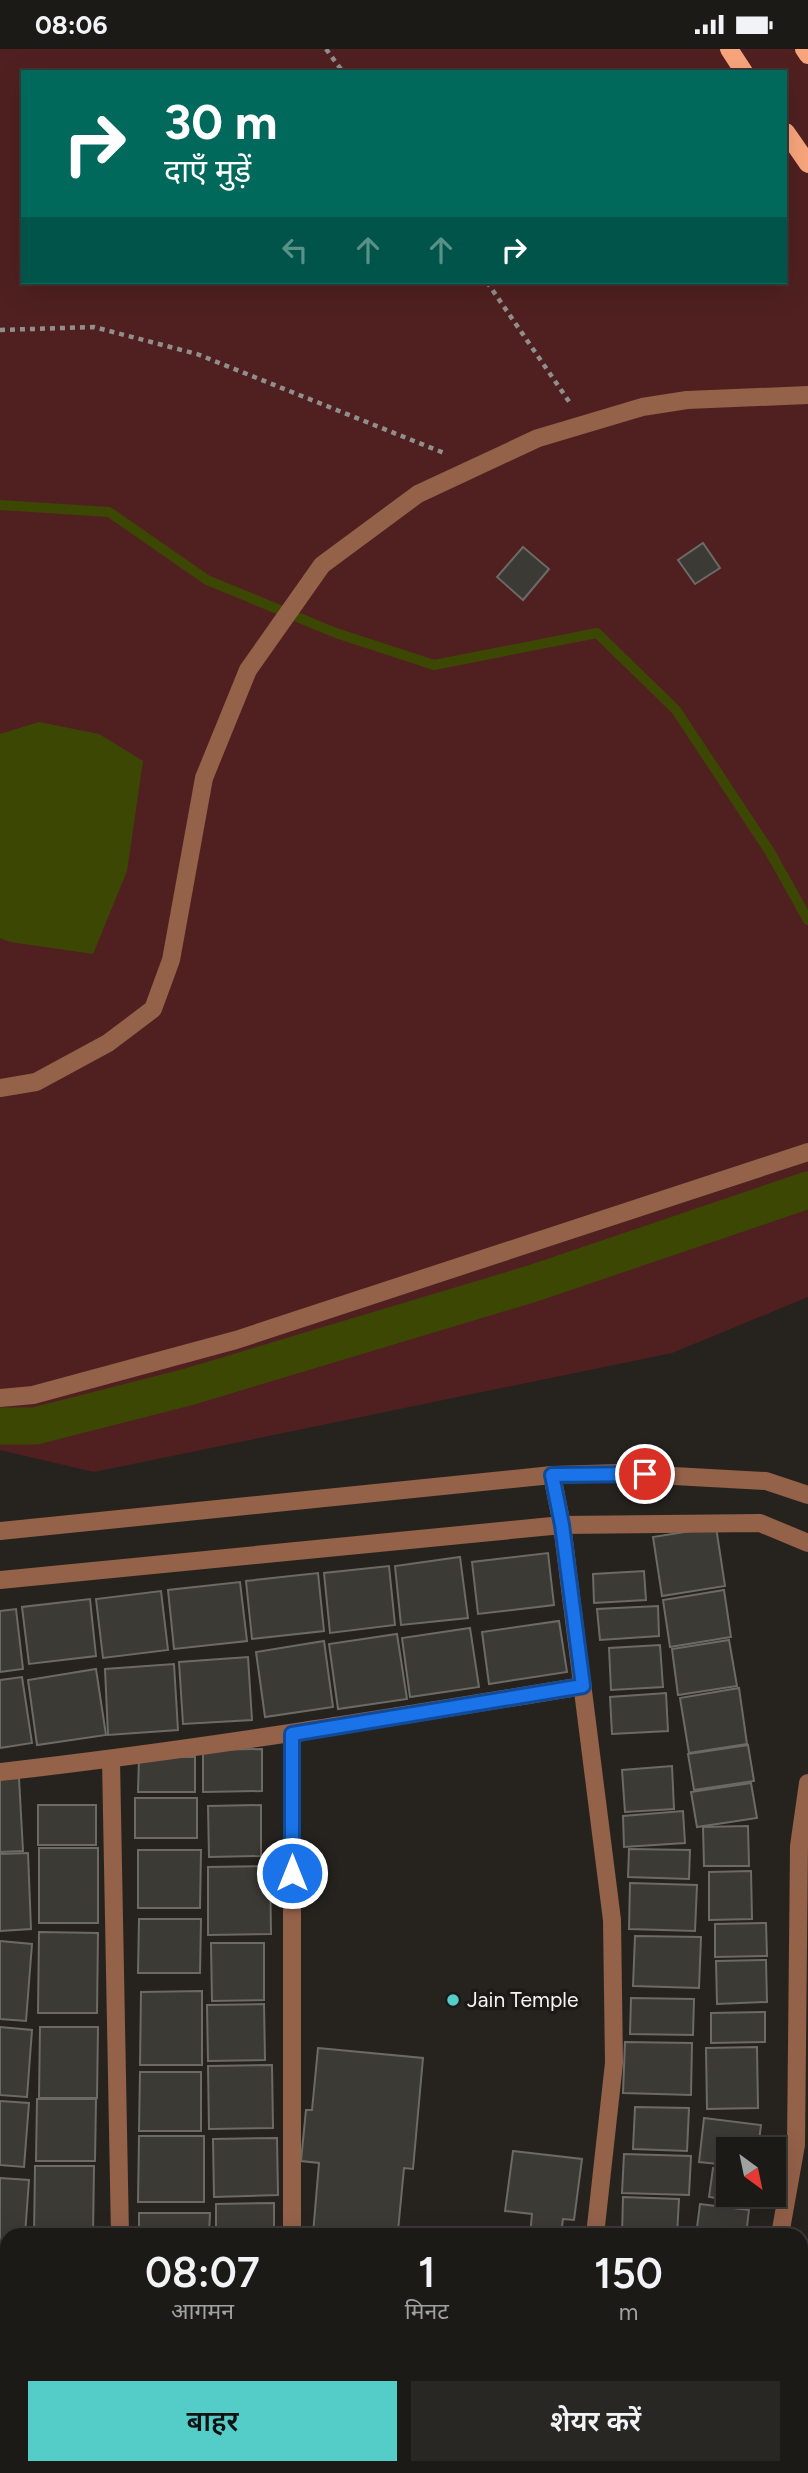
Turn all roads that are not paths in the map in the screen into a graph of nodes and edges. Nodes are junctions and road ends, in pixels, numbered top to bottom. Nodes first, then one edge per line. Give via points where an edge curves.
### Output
1 (729, 49) edge
2 (804, 49) edge
3 (808, 55) edge
4 (743, 70) edge
5 (787, 133) edge
6 (808, 164) edge
7 (808, 395) edge
8 (0, 1088) edge
9 (808, 1152) edge
10 (0, 1398) edge
11 (552, 1475) junction
12 (808, 1495) edge
13 (562, 1525) junction
14 (0, 1531) edge
15 (808, 1543) edge
16 (0, 1580) edge
17 (583, 1686) junction
18 (292, 1734) junction
19 (111, 1760) junction
20 (0, 1772) edge
21 (808, 1783) edge
22 (120, 2228) edge
23 (292, 2228) edge
24 (596, 2228) edge
25 (781, 2228) edge

1 - 4 main road
2 - 3 main road
5 - 6 main road
7 - 8 street via 687,400 642,407 538,438 418,494 322,565 248,670 204,778 171,960 153,1009 108,1043 36,1082
9 - 10 street via 236,1340 33,1395
11 - 12 street via 621,1473 766,1481
11 - 13 street
11 - 14 street
13 - 15 street via 760,1523
13 - 16 street
13 - 17 street
17 - 18 street
17 - 24 street via 612,1920 614,2063
18 - 19 street
18 - 23 street
19 - 20 street
19 - 22 street
21 - 25 street via 799,1846 796,2145

